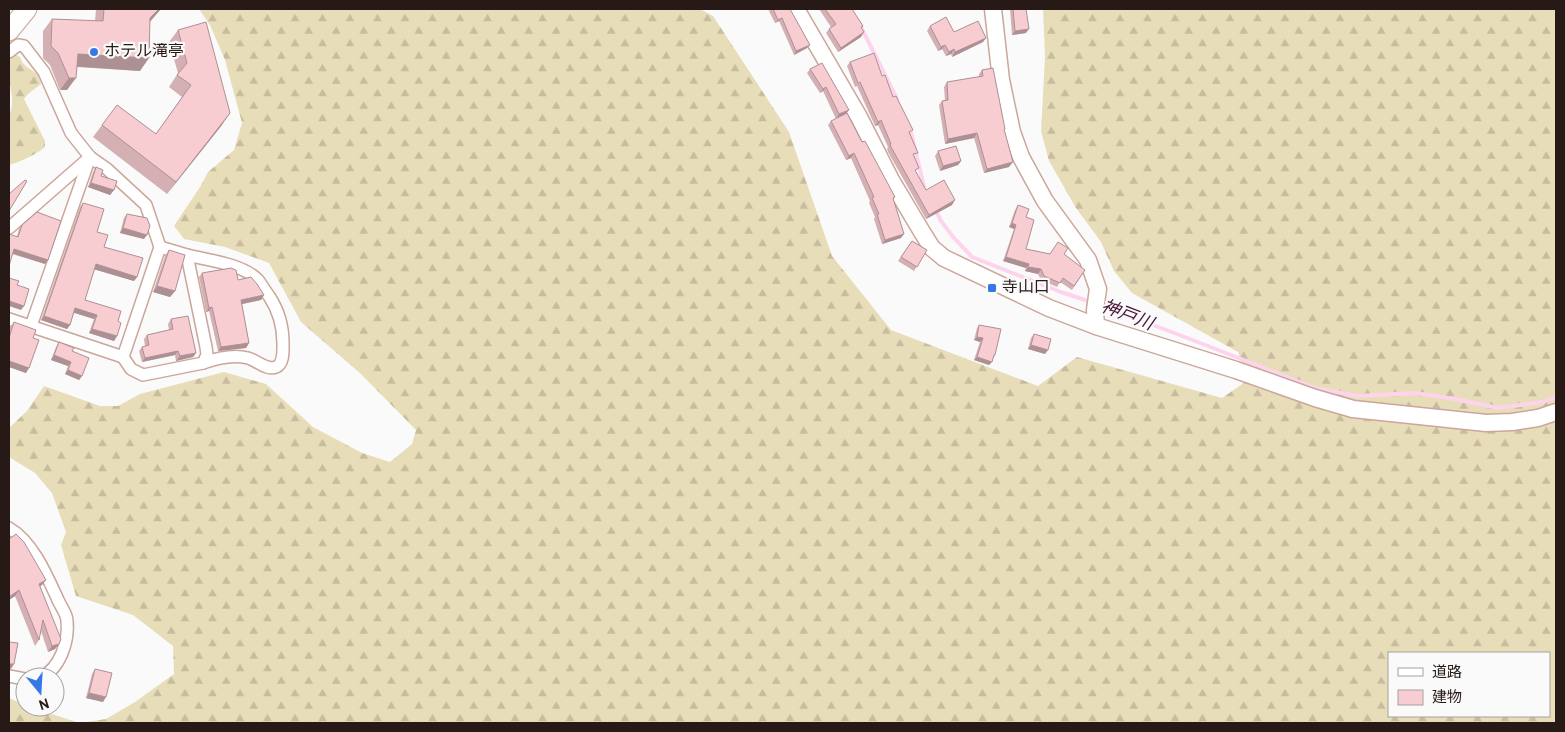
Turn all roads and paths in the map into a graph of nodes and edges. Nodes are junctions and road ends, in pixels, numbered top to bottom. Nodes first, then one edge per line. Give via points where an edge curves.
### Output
1 (26, 9) edge
2 (796, 9) edge
3 (993, 9) edge
4 (9, 31) edge
5 (9, 52) edge
6 (90, 157) junction
7 (9, 228) edge
8 (160, 248) junction
9 (187, 254) junction
10 (9, 319) edge
11 (31, 326) junction
12 (1096, 326) junction
13 (123, 357) junction
14 (203, 363) junction
15 (1556, 412) edge
16 (9, 528) edge
17 (53, 667) edge

1 - 4 main road
2 - 12 street via 932,248 944,258 978,275
3 - 12 street via 1000,80 1012,132 1021,157 1045,201 1088,260 1098,289
5 - 6 street via 18,44 33,56 44,72 71,133
6 - 7 street
6 - 8 street via 146,205
6 - 11 street
8 - 9 street
8 - 13 street
9 - 14 street via 206,347
9 - 14 street via 233,266 258,279 283,325 282,361 274,368 234,356
10 - 11 street
11 - 13 street
12 - 15 street via 1353,408 1486,423 1538,418
13 - 14 street via 131,368 143,375
16 - 17 street via 27,544 67,620 63,650

